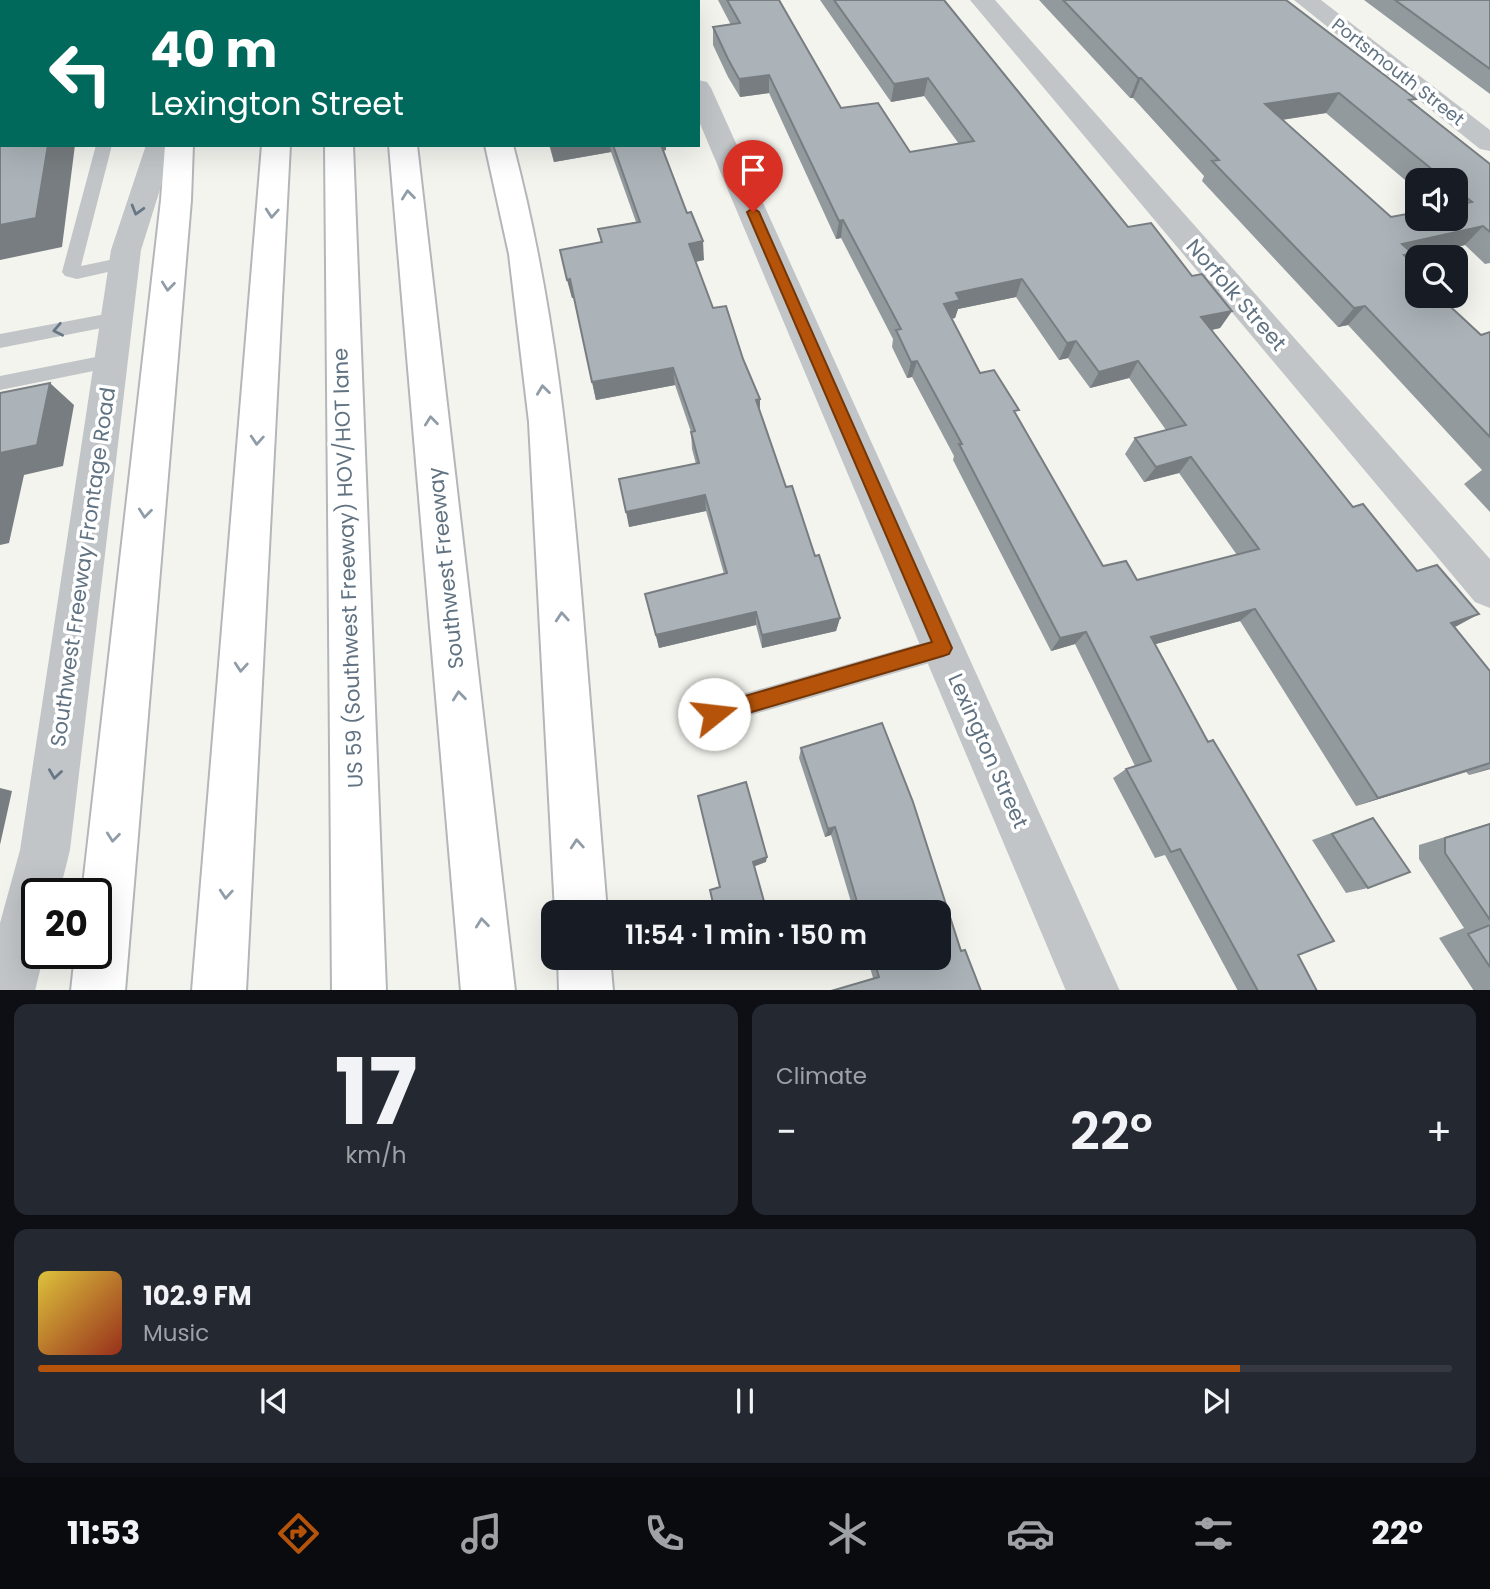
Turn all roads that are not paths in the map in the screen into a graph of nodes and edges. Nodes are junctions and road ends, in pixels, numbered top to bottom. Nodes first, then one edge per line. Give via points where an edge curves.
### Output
1 (982, 0) edge
2 (1306, 0) edge
3 (700, 93) edge
4 (1490, 143) edge
5 (103, 147) edge
6 (159, 147) edge
7 (180, 147) edge
8 (276, 147) edge
9 (340, 147) edge
10 (403, 147) edge
11 (500, 147) edge
12 (124, 263) junction
13 (116, 318) junction
14 (0, 341) edge
15 (111, 361) junction
16 (0, 383) edge
17 (1490, 589) edge
18 (943, 648) junction
19 (714, 714) dead end
20 (580, 900) edge
21 (585, 970) edge
22 (8, 990) edge
23 (97, 990) edge
24 (219, 990) edge
25 (359, 990) edge
26 (488, 990) edge
27 (586, 990) edge
28 (1093, 990) edge

1 - 17 street, Norfolk Street
2 - 4 street, Portsmouth Street
3 - 18 street, Lexington Street
5 - 12 lane via 71,272
6 -> 12 street, Southwest Freeway Frontage Road
7 -> 23 main road
8 -> 24 main road
9 - 25 main road, US 59 (Southwest Freeway) HOV/HOT lane
26 -> 10 main road, Southwest Freeway
20 -> 11 main road via 553,467 533,304
12 - 13 street, Southwest Freeway Frontage Road
13 -> 14 lane
13 - 15 street, Southwest Freeway Frontage Road
15 - 16 lane
15 -> 22 street, Southwest Freeway Frontage Road via 45,850
18 - 19 lane
18 - 28 street, Lexington Street
21 - 27 main road

